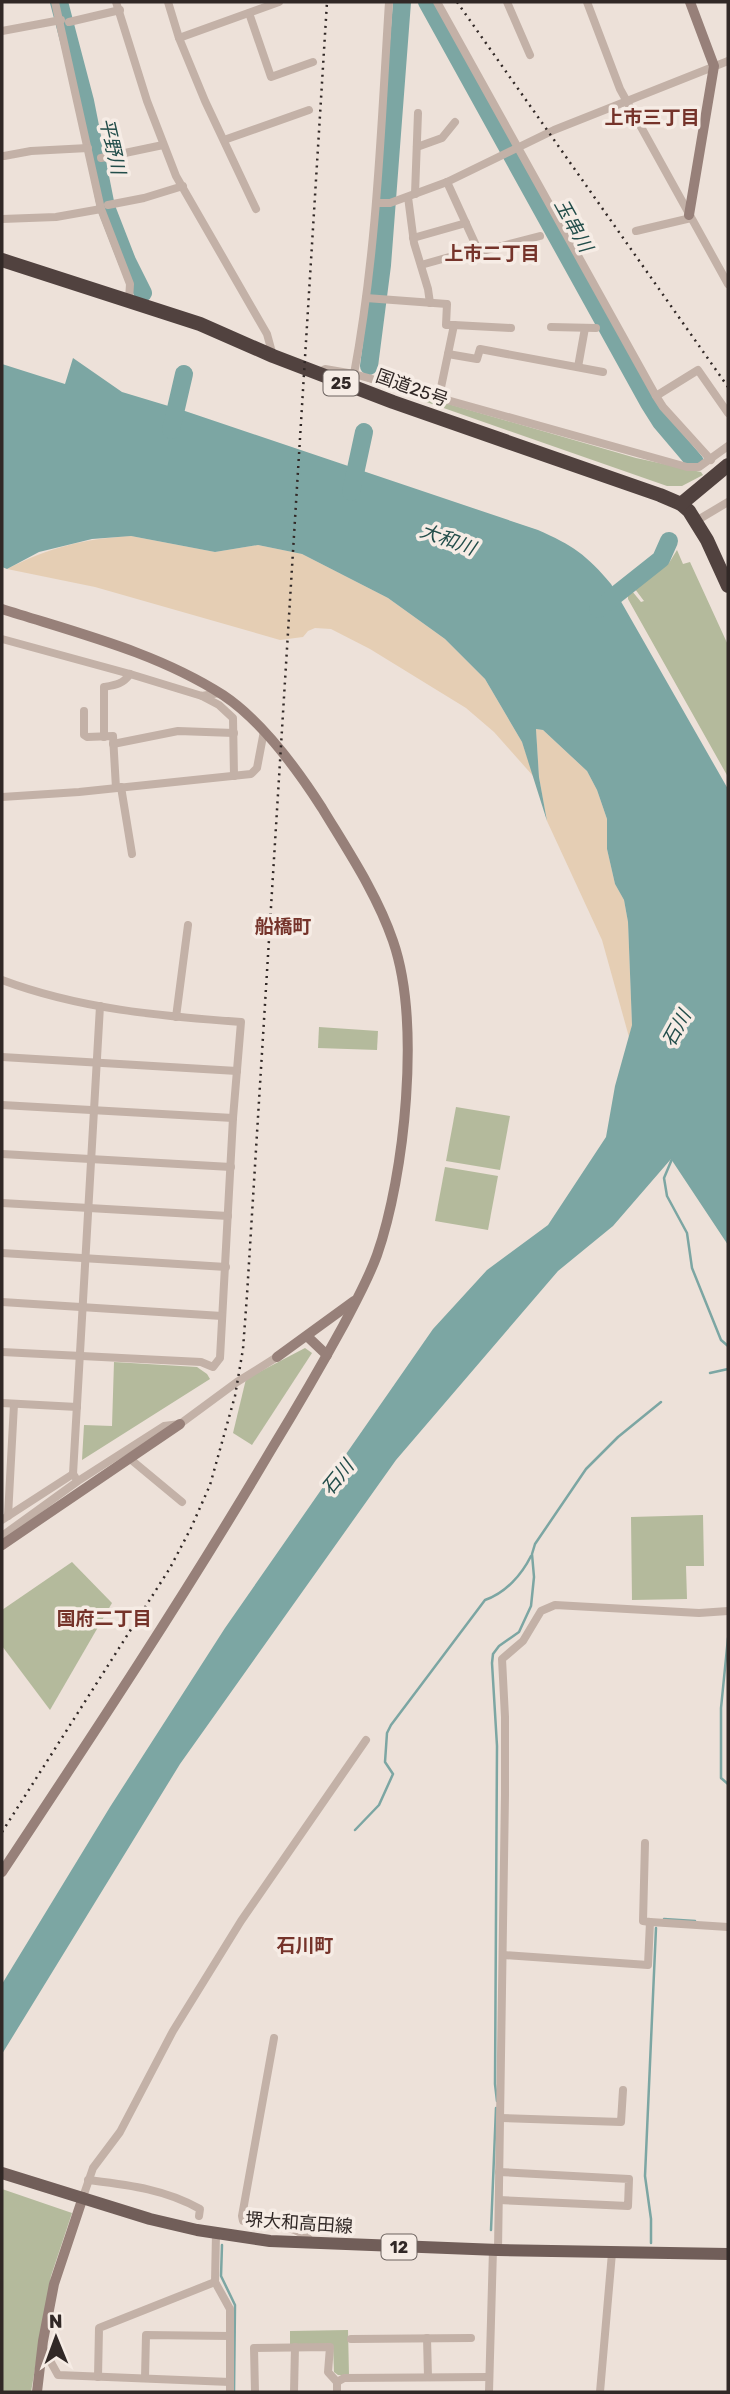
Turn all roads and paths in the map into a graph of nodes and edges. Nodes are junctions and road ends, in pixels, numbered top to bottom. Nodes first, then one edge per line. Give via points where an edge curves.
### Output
1 (55, 2) edge
2 (168, 2) edge
3 (279, 2) edge
4 (389, 2) edge
5 (437, 2) edge
6 (507, 2) edge
7 (587, 2) edge
8 (691, 2) edge
9 (118, 6) edge
10 (249, 13) junction
11 (65, 21) junction
12 (2, 31) edge
13 (179, 38) junction
14 (530, 55) dead end
15 (728, 61) edge
16 (313, 62) dead end
17 (714, 66) junction
18 (627, 101) junction
19 (309, 110) dead end
20 (418, 114) dead end
21 (455, 122) dead end
22 (223, 140) junction
23 (163, 145) junction
24 (416, 147) junction
25 (88, 148) junction
26 (516, 148) junction
27 (5, 156) dead end
28 (101, 158) dead end
29 (447, 182) junction
30 (183, 186) junction
31 (412, 196) junction
32 (376, 203) junction
33 (105, 207) junction
34 (256, 209) dead end
35 (690, 216) junction
36 (2, 219) edge
37 (466, 223) junction
38 (636, 231) dead end
39 (540, 236) dead end
40 (413, 238) junction
41 (478, 249) junction
42 (2, 260) edge
43 (421, 265) junction
44 (728, 284) edge
45 (367, 298) junction
46 (129, 300) junction
47 (430, 303) junction
48 (454, 325) junction
49 (510, 327) dead end
50 (551, 327) dead end
51 (585, 328) junction
52 (596, 328) dead end
53 (448, 354) junction
54 (273, 356) junction
55 (578, 367) junction
56 (603, 372) dead end
57 (317, 373) junction
58 (354, 374) junction
59 (656, 396) junction
60 (439, 397) junction
61 (728, 413) edge
62 (728, 446) edge
63 (711, 460) junction
64 (728, 465) edge
65 (728, 502) edge
66 (681, 504) junction
67 (696, 521) junction
68 (728, 586) edge
69 (2, 609) edge
70 (2, 639) edge
71 (130, 674) junction
72 (219, 693) junction
73 (202, 696) junction
74 (84, 711) dead end
75 (264, 731) junction
76 (234, 733) junction
77 (104, 737) junction
78 (113, 744) junction
79 (234, 776) junction
80 (118, 787) junction
81 (2, 797) edge
82 (132, 854) dead end
83 (188, 925) dead end
84 (2, 980) edge
85 (100, 1006) junction
86 (176, 1017) junction
87 (2, 1057) edge
88 (98, 1063) junction
89 (237, 1071) junction
90 (2, 1105) edge
91 (95, 1111) junction
92 (233, 1118) junction
93 (2, 1154) edge
94 (92, 1160) junction
95 (231, 1167) junction
96 (2, 1203) edge
97 (90, 1209) junction
98 (228, 1216) junction
99 (2, 1252) edge
100 (87, 1258) junction
101 (226, 1267) junction
102 (359, 1296) junction
103 (2, 1302) edge
104 (83, 1306) junction
105 (222, 1316) junction
106 (307, 1336) junction
107 (2, 1352) edge
108 (327, 1355) junction
109 (79, 1356) junction
110 (277, 1357) joint
111 (2, 1403) edge
112 (14, 1404) junction
113 (77, 1407) junction
114 (180, 1424) junction
115 (6, 1451) edge
116 (129, 1458) junction
117 (76, 1478) junction
118 (182, 1502) dead end
119 (5, 1518) edge
120 (2, 1536) edge
121 (2, 1545) edge
122 (728, 1611) edge
123 (366, 1740) dead end
124 (645, 1843) dead end
125 (2, 1872) edge
126 (650, 1922) junction
127 (728, 1927) edge
128 (503, 1955) junction
129 (274, 2038) dead end
130 (622, 2090) dead end
131 (500, 2118) junction
132 (499, 2172) junction
133 (2, 2174) edge
134 (88, 2180) junction
135 (79, 2196) junction
136 (499, 2200) junction
137 (199, 2216) dead end
138 (216, 2233) junction
139 (314, 2244) junction
140 (495, 2249) junction
141 (612, 2253) junction
142 (728, 2254) edge
143 (215, 2282) junction
144 (230, 2336) junction
145 (427, 2338) junction
146 (471, 2338) dead end
147 (351, 2339) dead end
148 (42, 2347) junction
149 (295, 2347) junction
150 (98, 2377) junction
151 (428, 2377) junction
152 (489, 2377) junction
153 (145, 2378) junction
154 (230, 2382) junction
155 (337, 2382) junction
156 (37, 2392) edge
157 (230, 2392) edge
158 (255, 2392) edge
159 (294, 2392) edge
160 (337, 2392) edge
161 (489, 2392) edge
162 (600, 2392) edge

1 - 11 street
2 - 13 street
3 - 10 street
4 - 32 street
5 - 26 street
6 - 14 street
7 - 18 street
8 - 17 street
9 - 11 street
9 - 23 street
10 - 13 street
10 - 16 street via 271,77
11 - 12 street
11 - 25 street
13 - 22 street
15 - 17 street
17 - 18 street
17 - 35 street
18 - 26 street
18 - 35 street
19 - 22 street
20 - 24 street
21 - 24 street via 442,138
22 - 34 street
23 - 28 street
23 - 30 street
24 - 31 street
25 - 27 street
25 - 33 street
26 - 29 street
26 - 59 street
29 - 31 street
29 - 37 street
30 - 33 street
30 - 54 street via 267,334
31 - 32 street via 390,204
31 - 40 street
32 - 45 street
33 - 36 street via 56,217
33 - 46 street via 130,284
35 - 38 street
35 - 44 street
37 - 40 street
37 - 41 street
39 - 41 street
40 - 43 street
41 - 43 street
42 - 46 highway, 国道25号 / 25
43 - 47 street
45 - 47 street
45 - 58 street
46 - 54 highway, 国道25号 / 25
47 - 48 street via 447,304 446,325
48 - 49 street
48 - 53 street
50 - 51 street
51 - 52 street
51 - 55 street
53 - 55 street via 477,359 480,349
53 - 60 street
54 - 57 highway, 国道25号 / 25
55 - 56 street
57 - 58 street via 325,369
57 - 66 highway, 国道25号 / 25
58 - 60 street
59 - 61 street via 698,370
59 - 63 street
60 - 63 street via 687,467
62 - 63 street
64 - 66 highway
65 - 67 street
66 - 67 highway, 国道25号 / 25
67 - 68 highway, 国道25号 / 25
69 - 72 street via 151,657
70 - 71 street
71 - 73 street
71 - 77 street via 120,684 104,687
72 - 73 street
72 - 75 street
73 - 76 street via 229,712
74 - 77 street via 85,735
75 - 79 street via 257,768 251,774
75 - 102 street via 312,793 355,862 394,943 401,977 407,1074 401,1151 385,1230
76 - 78 street via 178,731
76 - 79 street
77 - 78 street via 113,736
78 - 80 street
79 - 80 street
80 - 81 street
80 - 82 street
83 - 86 street
84 - 85 street
85 - 86 street
85 - 88 street
86 - 89 street via 241,1022
87 - 88 street
88 - 89 street
88 - 91 street
89 - 92 street
90 - 91 street
91 - 92 street
91 - 94 street
92 - 95 street
93 - 94 street
94 - 95 street
94 - 97 street
95 - 98 street
96 - 97 street
97 - 98 street
97 - 100 street
98 - 101 street
99 - 100 street
100 - 101 street
100 - 104 street
101 - 105 street
102 - 106 street
102 - 108 street
103 - 104 street
104 - 105 street
104 - 109 street
105 - 109 street via 220,1358 213,1367 201,1362
106 - 108 street
106 - 110 street
107 - 109 street
108 - 125 street via 209,1555
109 - 113 street
110 - 114 street
111 - 112 street
112 - 113 street
112 - 115 street
113 - 117 street
114 - 116 street
114 - 117 street via 164,1426
115 - 119 street
116 - 118 street
116 - 121 street
117 - 119 street
117 - 120 street
122 - 128 street via 555,1605 541,1611 523,1641 502,1659
123 - 134 street via 241,1921
124 - 126 street via 643,1922
126 - 127 street
126 - 128 street via 649,1965
128 - 131 street
129 - 139 street via 242,2216 243,2221 284,2227
130 - 131 street via 621,2122
131 - 132 street
132 - 136 street
132 - 136 street via 629,2179 628,2206
133 - 135 main road, 堺大和高田線 / 12
134 - 135 street
134 - 137 street via 165,2192 200,2209
135 - 138 main road, 堺大和高田線 / 12 via 150,2219
135 - 148 street
136 - 140 street
138 - 139 main road, 堺大和高田線 / 12
138 - 143 street
139 - 140 main road, 堺大和高田線 / 12
140 - 141 main road, 堺大和高田線 / 12
140 - 152 street
141 - 142 main road, 堺大和高田線 / 12
141 - 162 street
143 - 144 street via 230,2309
143 - 150 street via 99,2328
144 - 153 street via 146,2335
144 - 154 street
145 - 146 street
145 - 147 street
145 - 151 street
148 - 150 street via 58,2375
148 - 156 street
149 - 155 street via 330,2347 328,2372
149 - 158 street via 254,2348
149 - 159 street
150 - 153 street
151 - 152 street
151 - 155 street via 344,2378
152 - 161 street
153 - 154 street
154 - 157 street
155 - 160 street

